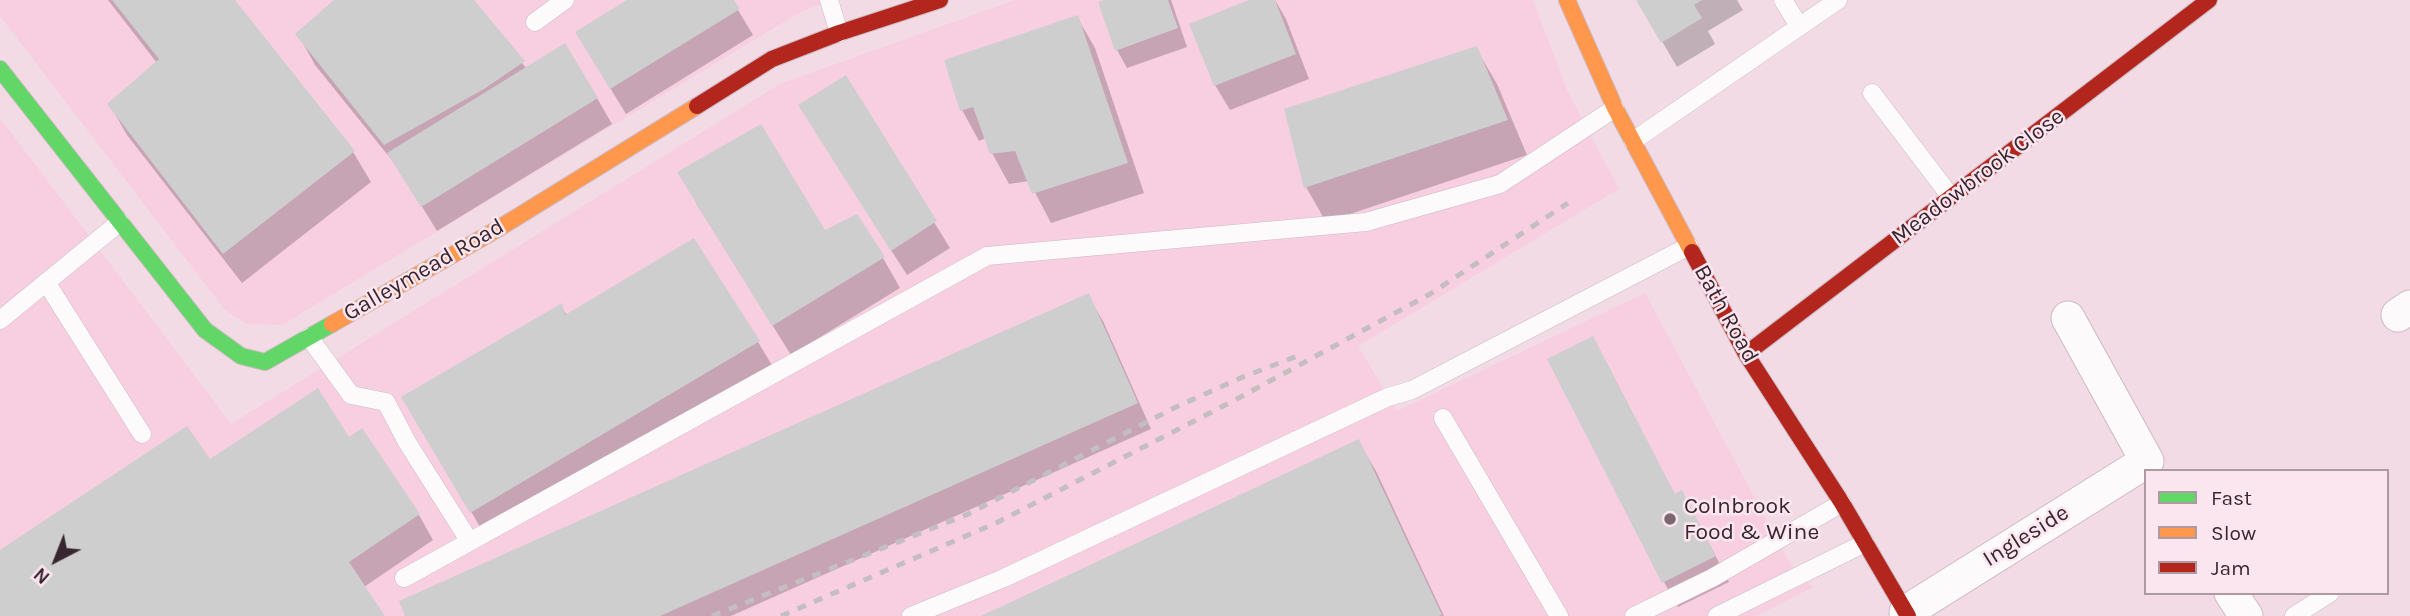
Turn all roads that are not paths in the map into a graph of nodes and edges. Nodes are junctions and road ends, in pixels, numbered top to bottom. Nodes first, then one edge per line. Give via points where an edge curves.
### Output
1 (565, 0) edge
2 (829, 0) edge
3 (940, 0) edge
4 (1567, 0) edge
5 (1783, 0) edge
6 (1838, 0) edge
7 (2209, 0) edge
8 (535, 22) dead end
9 (1799, 26) junction
10 (839, 33) junction
11 (0, 69) edge
12 (1872, 93) dead end
13 (1615, 108) junction
14 (1633, 141) junction
15 (1951, 197) junction
16 (120, 222) junction
17 (1689, 246) junction
18 (46, 282) junction
19 (2068, 318) dead end
20 (0, 320) edge
21 (309, 337) junction
22 (1746, 354) junction
23 (1443, 418) dead end
24 (142, 433) dead end
25 (2150, 466) edge
26 (2144, 470) edge
27 (1842, 503) junction
28 (470, 541) junction
29 (1865, 543) junction
30 (404, 578) dead end
31 (2232, 595) edge
32 (2327, 595) edge
33 (1907, 614) edge
34 (911, 616) edge
35 (1559, 616) edge
36 (1634, 616) edge
37 (1717, 616) edge
38 (2246, 616) edge
39 (2294, 616) edge

1 - 8 lane
2 - 10 lane
3 - 10 street, Galleymead Road
4 - 13 street, Bath Road
5 - 9 lane
6 - 9 lane
7 - 15 street, Meadowbrook Close
9 - 14 lane
10 - 21 street, Galleymead Road via 772,59 496,230
11 - 16 street, Galleymead Road
12 - 15 lane
13 - 14 street, Bath Road
13 - 28 lane via 1500,184 1366,222 987,256
14 - 17 street, Bath Road
15 - 22 street, Meadowbrook Close
16 - 18 lane
16 - 21 street, Galleymead Road via 205,330 241,356 265,362
17 - 22 street, Bath Road
17 - 34 lane via 1412,390 1388,397 1004,578
18 - 20 lane
18 - 24 lane
19 - 25 street, Ingleside
21 - 28 lane via 351,395 386,402
22 - 27 street, Bath Road
23 - 35 lane
26 - 33 street, Ingleside
27 - 29 street, Bath Road
27 - 36 lane via 1712,578
28 - 30 lane
29 - 33 street, Bath Road
29 - 37 lane
31 - 38 street
32 - 39 lane

